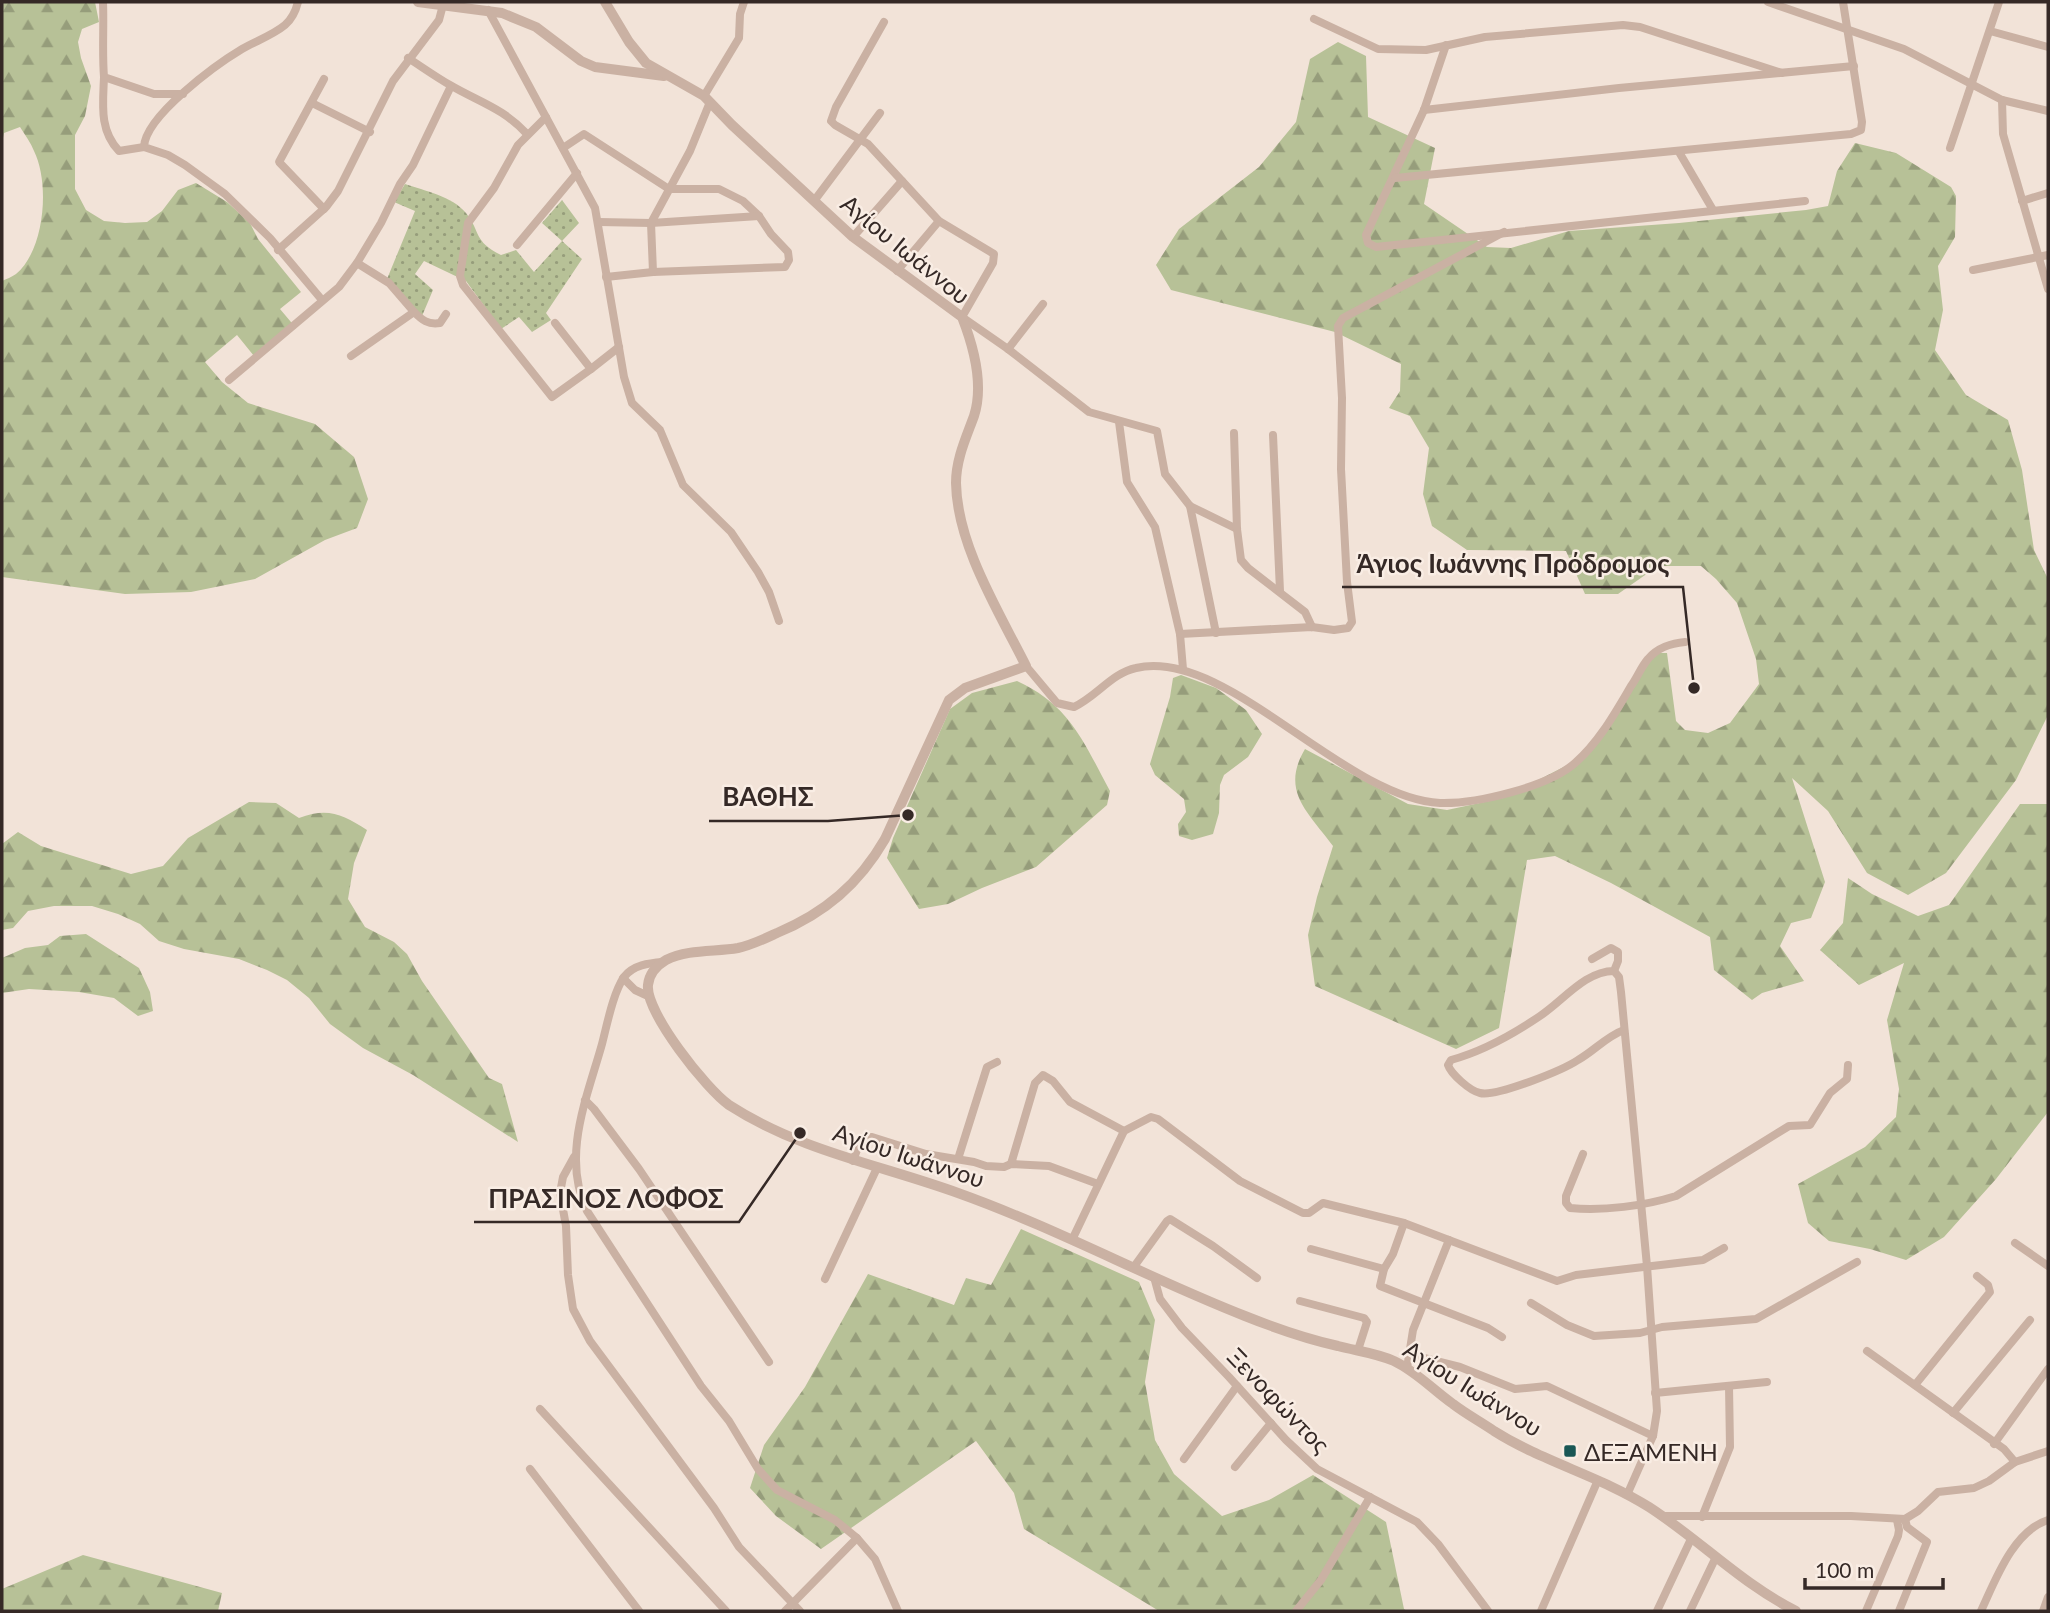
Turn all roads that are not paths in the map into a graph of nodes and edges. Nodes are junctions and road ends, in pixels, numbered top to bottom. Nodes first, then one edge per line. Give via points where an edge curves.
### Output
1 (103, 2) edge
2 (298, 2) edge
3 (418, 2) edge
4 (605, 2) edge
5 (744, 2) edge
6 (1768, 2) edge
7 (1843, 2) edge
8 (1999, 2) edge
9 (443, 5) junction
10 (488, 10) junction
11 (1314, 19) dead end
12 (884, 22) dead end
13 (1848, 31) junction
14 (1990, 31) junction
15 (1446, 46) junction
16 (2048, 47) edge
17 (408, 58) junction
18 (1854, 66) junction
19 (1782, 73) junction
20 (104, 77) junction
21 (668, 77) junction
22 (324, 79) dead end
23 (1972, 84) junction
24 (451, 86) junction
25 (183, 94) junction
26 (707, 99) junction
27 (2002, 100) junction
28 (312, 103) junction
29 (1424, 110) junction
30 (2048, 111) edge
31 (880, 113) dead end
32 (546, 117) junction
33 (370, 132) junction
34 (527, 134) junction
35 (861, 141) junction
36 (144, 147) junction
37 (563, 148) junction
38 (1950, 148) dead end
39 (1679, 152) junction
40 (577, 173) junction
41 (1395, 178) junction
42 (902, 181) junction
43 (669, 189) junction
44 (2048, 193) edge
45 (814, 201) junction
46 (1805, 201) dead end
47 (2022, 201) junction
48 (324, 209) junction
49 (1713, 211) junction
50 (760, 216) junction
51 (939, 221) junction
52 (599, 222) junction
53 (651, 223) junction
54 (1504, 232) junction
55 (853, 237) junction
56 (517, 245) dead end
57 (278, 250) junction
58 (2044, 256) edge
59 (357, 262) junction
60 (1973, 270) dead end
61 (897, 271) junction
62 (653, 272) junction
63 (606, 278) junction
64 (2048, 289) edge
65 (322, 300) junction
66 (1043, 304) dead end
67 (414, 312) junction
68 (446, 314) dead end
69 (962, 317) junction
70 (555, 323) dead end
71 (619, 347) junction
72 (1008, 349) junction
73 (351, 355) dead end
74 (591, 369) junction
75 (229, 380) dead end
76 (1119, 422) junction
77 (1234, 433) dead end
78 (1273, 435) dead end
79 (1190, 506) junction
80 (1237, 529) junction
81 (1280, 591) junction
82 (779, 621) dead end
83 (1312, 627) junction
84 (1216, 633) junction
85 (1180, 634) junction
86 (1685, 642) dead end
87 (1026, 666) junction
88 (1183, 669) junction
89 (1591, 959) dead end
90 (663, 962) junction
91 (1615, 971) junction
92 (624, 978) junction
93 (648, 996) junction
94 (1624, 1030) junction
95 (997, 1062) dead end
96 (1848, 1065) dead end
97 (584, 1100) junction
98 (1124, 1131) junction
99 (575, 1154) junction
100 (1583, 1154) dead end
101 (958, 1159) junction
102 (853, 1161) junction
103 (1011, 1164) junction
104 (877, 1168) junction
105 (1098, 1184) junction
106 (1640, 1203) junction
107 (1404, 1223) junction
108 (1072, 1240) junction
109 (1450, 1240) junction
110 (2015, 1243) dead end
111 (1724, 1248) dead end
112 (1311, 1249) dead end
113 (1857, 1262) dead end
114 (1647, 1266) junction
115 (2048, 1266) edge
116 (1133, 1268) junction
117 (1384, 1269) junction
118 (1976, 1276) dead end
119 (1154, 1277) junction
120 (1257, 1278) dead end
121 (825, 1279) dead end
122 (1300, 1301) dead end
123 (1423, 1303) junction
124 (1531, 1303) dead end
125 (2030, 1320) dead end
126 (1651, 1330) junction
127 (1502, 1337) dead end
128 (1358, 1350) junction
129 (1867, 1351) dead end
130 (1408, 1354) junction
131 (769, 1362) dead end
132 (1407, 1368) junction
133 (2048, 1369) edge
134 (1767, 1382) dead end
135 (1237, 1385) junction
136 (1729, 1385) junction
137 (1915, 1385) junction
138 (1655, 1393) junction
139 (540, 1409) dead end
140 (1953, 1413) junction
141 (1271, 1423) junction
142 (1653, 1436) junction
143 (1994, 1444) junction
144 (2048, 1451) edge
145 (1184, 1459) dead end
146 (2015, 1462) junction
147 (1235, 1467) dead end
148 (530, 1469) dead end
149 (1598, 1480) junction
150 (1627, 1494) junction
151 (1370, 1497) junction
152 (1661, 1516) junction
153 (1702, 1517) junction
154 (1901, 1519) junction
155 (2048, 1520) edge
156 (857, 1538) junction
157 (1691, 1539) junction
158 (1715, 1559) junction
159 (2048, 1597) edge
160 (793, 1604) junction
161 (1790, 1610) edge
162 (639, 1611) edge
163 (726, 1611) edge
164 (785, 1611) edge
165 (800, 1611) edge
166 (898, 1611) edge
167 (1296, 1611) edge
168 (1488, 1611) edge
169 (1541, 1611) edge
170 (1657, 1611) edge
171 (1690, 1611) edge
172 (1866, 1611) edge
173 (1899, 1611) edge
174 (1981, 1611) edge
175 (2043, 1611) edge

1 - 20 street
2 - 25 street via 284,27 225,60
3 - 9 street, Αγίου Ιωάννου
4 - 21 street via 639,55
5 - 26 street via 738,38
6 - 13 street
7 - 13 street
8 - 14 street
9 - 10 street, Αγίου Ιωάννου
9 - 17 street via 439,20
10 - 21 street, Αγίου Ιωάννου via 536,27 595,67
10 - 32 street
11 - 15 street via 1378,49
12 - 35 street via 831,117 835,125
13 - 18 street
13 - 23 street via 1904,49
14 - 16 street
14 - 23 street
15 - 19 street via 1485,37 1623,25
15 - 29 street
17 - 24 street
17 - 33 street
18 - 19 street
18 - 39 street via 1861,130
19 - 29 street
20 - 25 street via 154,94
20 - 36 street via 101,111 111,144 119,151
21 - 26 street, Αγίου Ιωάννου
22 - 28 street
23 - 27 street
23 - 38 street
24 - 34 street via 497,108
24 - 59 street via 413,165
25 - 36 street via 153,126
26 - 43 street via 690,151
26 - 45 street, Αγίου Ιωάννου
27 - 30 street
27 - 47 street via 2001,126
28 - 33 street
28 - 48 street via 279,162
29 - 41 street
31 - 35 street
32 - 34 street
32 - 37 street
33 - 48 street
34 - 74 street via 468,223 461,282 552,397
35 - 42 street
35 - 45 street
36 - 57 street via 168,155 208,180
37 - 40 street
37 - 43 street via 584,134
39 - 41 street
39 - 49 street
40 - 52 street
40 - 56 street
41 - 54 street via 1366,235 1368,243 1376,247
42 - 51 street
42 - 55 street
43 - 50 street via 719,189
43 - 53 street
44 - 47 street
45 - 55 street, Αγίου Ιωάννου
46 - 49 street
47 - 58 street
48 - 57 street
49 - 54 street
50 - 53 street
50 - 62 street via 788,252 785,267
51 - 61 street
51 - 69 street via 995,258
52 - 53 street
52 - 63 street
53 - 62 street
54 - 83 street via 1343,318 1338,326 1341,469 1352,622 1348,628
55 - 61 street, Αγίου Ιωάννου
57 - 65 street
58 - 60 street
58 - 64 street
59 - 65 street via 339,287
59 - 67 street via 389,283
61 - 69 street, Αγίου Ιωάννου
62 - 63 street
63 - 71 street
65 - 75 street
66 - 72 street
67 - 68 street via 432,324 440,323
67 - 73 street
69 - 72 street
69 - 87 street, Αγίου Ιωάννου via 975,363 977,393 956,479 961,521
70 - 74 street
71 - 74 street
71 - 82 street via 632,403 660,430 683,485 725,525 758,572
72 - 76 street via 1089,412
76 - 79 street via 1157,431 1165,474
76 - 85 street via 1127,482 1155,527
77 - 80 street
78 - 81 street
79 - 80 street
79 - 84 street
80 - 81 street via 1241,560
81 - 83 street via 1305,611
83 - 84 street
84 - 85 street
85 - 88 street
86 - 88 street via 1672,643 1648,658 1606,728 1574,764 1527,789 1443,803 1416,800 1380,783 1222,686
87 - 88 street via 1057,703 1074,707 1135,668
87 - 90 street via 965,688 949,700 885,839 840,897 792,927 748,946 685,954
89 - 91 street via 1615,948
90 - 92 street via 638,967
90 - 93 street via 651,974
91 - 94 street
91 - 94 street via 1595,975 1513,1034 1448,1065 1474,1090 1490,1093 1577,1061
92 - 93 street
92 - 97 street
93 - 102 street, Αγίου Ιωάννου via 683,1054 716,1095 761,1122
94 - 106 street
95 - 101 street via 986,1067
96 - 106 street via 1847,1079 1830,1093 1810,1125 1789,1126 1676,1196
97 - 99 street
97 - 131 street via 646,1178
98 - 103 street via 1070,1102 1043,1075 1035,1083
98 - 105 street
98 - 107 street via 1154,1117 1240,1181 1303,1213 1323,1203
99 - 156 street via 586,1211 758,1469 777,1490 835,1520
99 - 160 street via 560,1193 573,1309 590,1341 739,1547
100 - 106 street via 1566,1196 1570,1208
101 - 102 street via 866,1136
101 - 103 street via 996,1167
102 - 104 street, Αγίου Ιωάννου
103 - 105 street via 1049,1166
104 - 108 street, Αγίου Ιωάννου via 954,1191
104 - 121 street
105 - 108 street
106 - 114 street
107 - 109 street
107 - 117 street
108 - 116 street, Αγίου Ιωάννου
109 - 114 street via 1557,1281
109 - 123 street
110 - 115 street
111 - 114 street via 1703,1261
112 - 117 street
113 - 126 street via 1756,1319
114 - 126 street
116 - 119 street, Αγίου Ιωάννου
116 - 120 street via 1170,1219
117 - 123 street via 1380,1286
118 - 137 street via 1990,1292
119 - 128 street, Αγίου Ιωάννου via 1302,1337
119 - 135 street, Ξενοφώντος via 1160,1299 1177,1322
122 - 128 street via 1364,1318 1367,1328
123 - 127 street
123 - 130 street
124 - 126 street via 1594,1336
125 - 140 street
126 - 138 street
128 - 132 street, Αγίου Ιωάννου
129 - 137 street
130 - 132 street
130 - 142 street via 1461,1367 1515,1389 1547,1386
132 - 149 street, Αγίου Ιωάννου via 1500,1435
133 - 143 street
134 - 136 street
135 - 141 street, Ξενοφώντος
135 - 145 street
136 - 138 street
136 - 153 street via 1730,1447
137 - 140 street
138 - 142 street
139 - 163 street
140 - 143 street
141 - 147 street
141 - 151 street, Ξενοφώντος via 1317,1469
142 - 150 street
143 - 146 street
144 - 146 street
146 - 154 street via 1974,1488 1938,1492 1918,1511
148 - 162 street
149 - 150 street, Αγίου Ιωάννου
149 - 169 street
150 - 152 street, Αγίου Ιωάννου
151 - 167 street via 1321,1580
151 - 168 street, Ξενοφώντος via 1427,1531
152 - 153 street
152 - 157 street, Αγίου Ιωάννου
153 - 154 street
154 - 172 street
154 - 173 street via 1927,1542
155 - 174 street via 2035,1526 2007,1555
156 - 160 street
156 - 166 street via 875,1559
157 - 158 street, Αγίου Ιωάννου
157 - 170 street
158 - 161 street, Αγίου Ιωάννου
158 - 171 street
159 - 175 street
160 - 164 street
160 - 165 street

